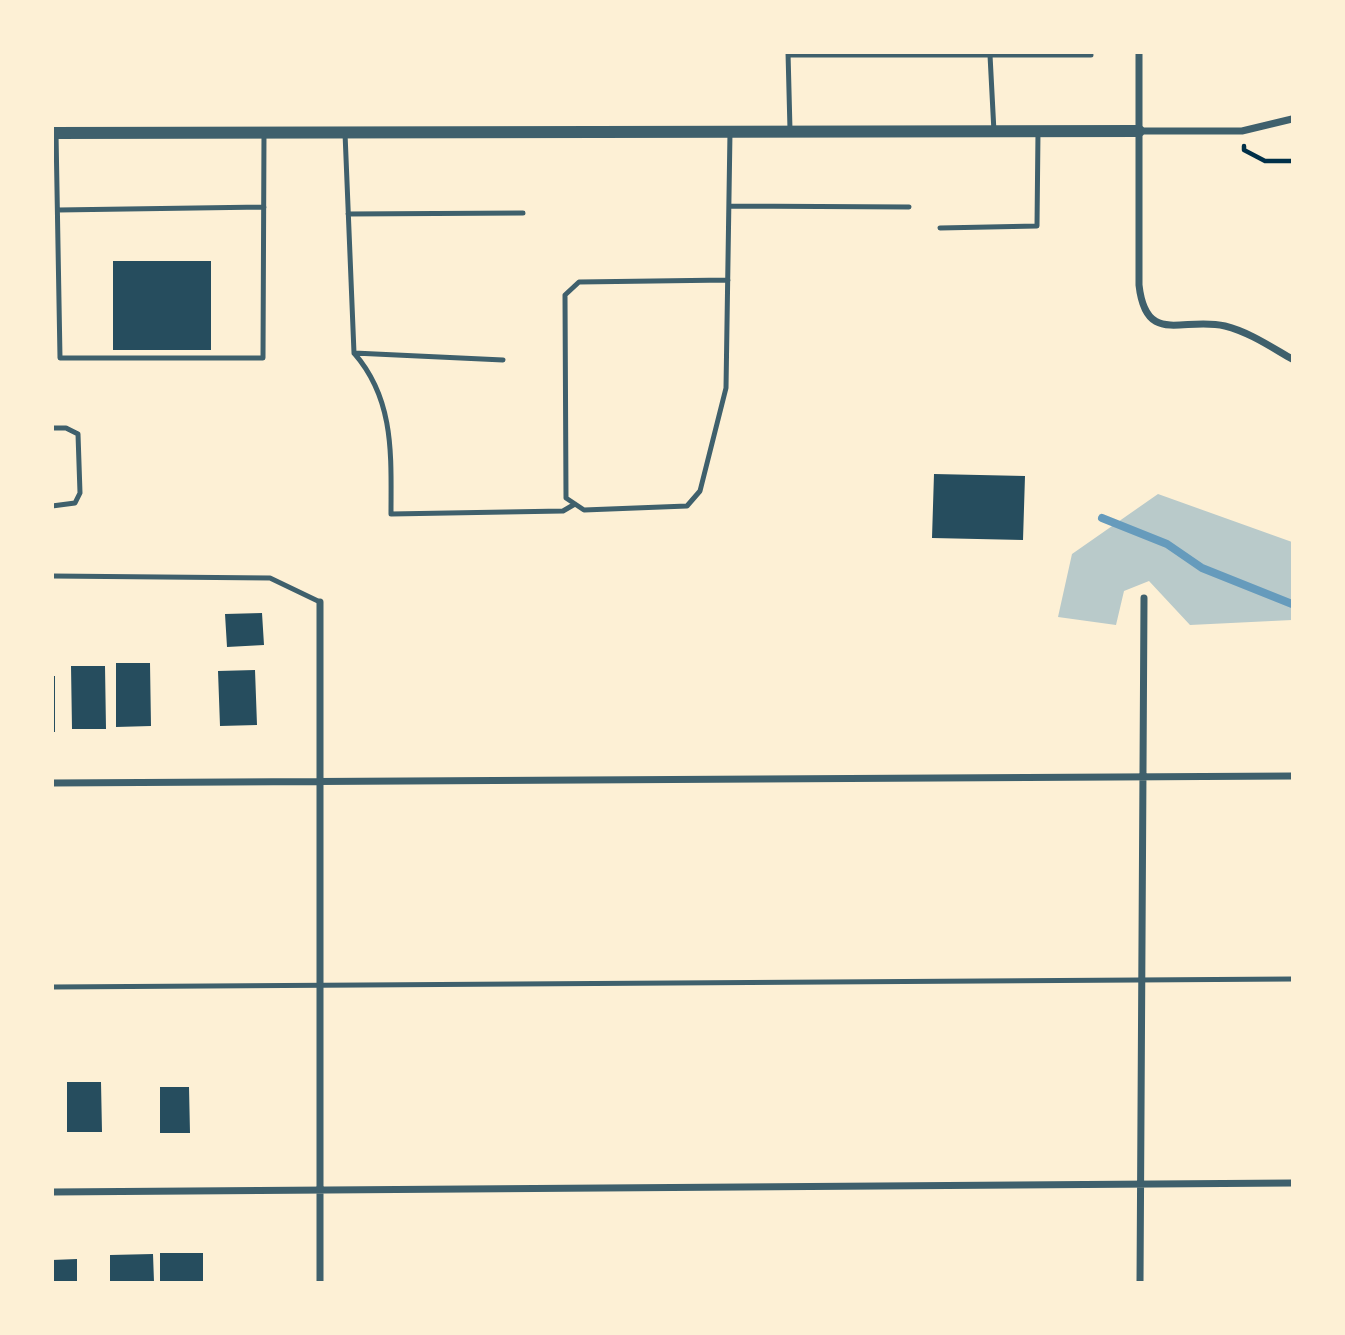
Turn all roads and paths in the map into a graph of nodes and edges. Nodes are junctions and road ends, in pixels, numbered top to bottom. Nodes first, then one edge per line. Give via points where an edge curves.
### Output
1 (1139, 52) edge
2 (788, 54) edge
3 (990, 55) junction
4 (1091, 55) dead end
5 (1293, 119) edge
6 (1139, 131) junction
7 (1242, 131) junction
8 (345, 132) junction
9 (730, 132) junction
10 (790, 132) junction
11 (994, 132) junction
12 (1038, 132) junction
13 (54, 133) edge
14 (264, 133) junction
15 (1293, 161) edge
16 (729, 206) junction
17 (909, 207) dead end
18 (264, 208) junction
19 (58, 210) junction
20 (523, 213) dead end
21 (348, 214) junction
22 (940, 228) dead end
23 (728, 280) junction
24 (354, 353) junction
25 (1293, 359) edge
26 (503, 360) dead end
27 (52, 428) edge
28 (575, 504) junction
29 (52, 506) edge
30 (52, 576) edge
31 (1144, 598) dead end
32 (320, 602) joint
33 (1293, 776) edge
34 (1145, 777) junction
35 (52, 783) edge
36 (321, 783) junction
37 (1143, 979) junction
38 (1293, 979) edge
39 (323, 986) junction
40 (52, 987) edge
41 (1293, 1183) edge
42 (1140, 1184) junction
43 (321, 1191) junction
44 (52, 1192) edge
45 (320, 1283) edge
46 (1140, 1283) edge

1 - 6 street
2 - 3 lane
2 - 10 lane
3 - 4 lane
3 - 11 lane
5 - 7 street
6 - 7 street
6 - 12 street
6 - 25 street via 1141,308 1161,323 1236,329
7 - 15 path via 1244,150 1265,161
8 - 9 street
8 - 14 street
8 - 21 lane
9 - 10 street
9 - 16 lane
10 - 11 street
11 - 12 street
12 - 22 lane via 1037,226
13 - 14 street
13 - 19 lane
14 - 18 lane
16 - 17 lane
16 - 23 lane
18 - 19 lane
18 - 19 lane via 263,358 120,360 60,358
20 - 21 lane
21 - 24 lane
23 - 28 lane via 726,388 700,492 687,506 584,510
23 - 28 lane via 579,282 565,295 566,498
24 - 26 lane
24 - 28 lane via 370,371 391,435 391,514 563,512
27 - 29 lane via 78,434 80,493 75,503
30 - 32 lane via 270,578
31 - 34 street
32 - 36 street
33 - 34 street
34 - 36 street
34 - 37 street
35 - 36 street
36 - 39 street
37 - 38 lane
37 - 39 lane
37 - 42 street
39 - 40 lane
39 - 43 street
41 - 42 street
42 - 43 street
42 - 46 street
43 - 44 street
43 - 45 street

